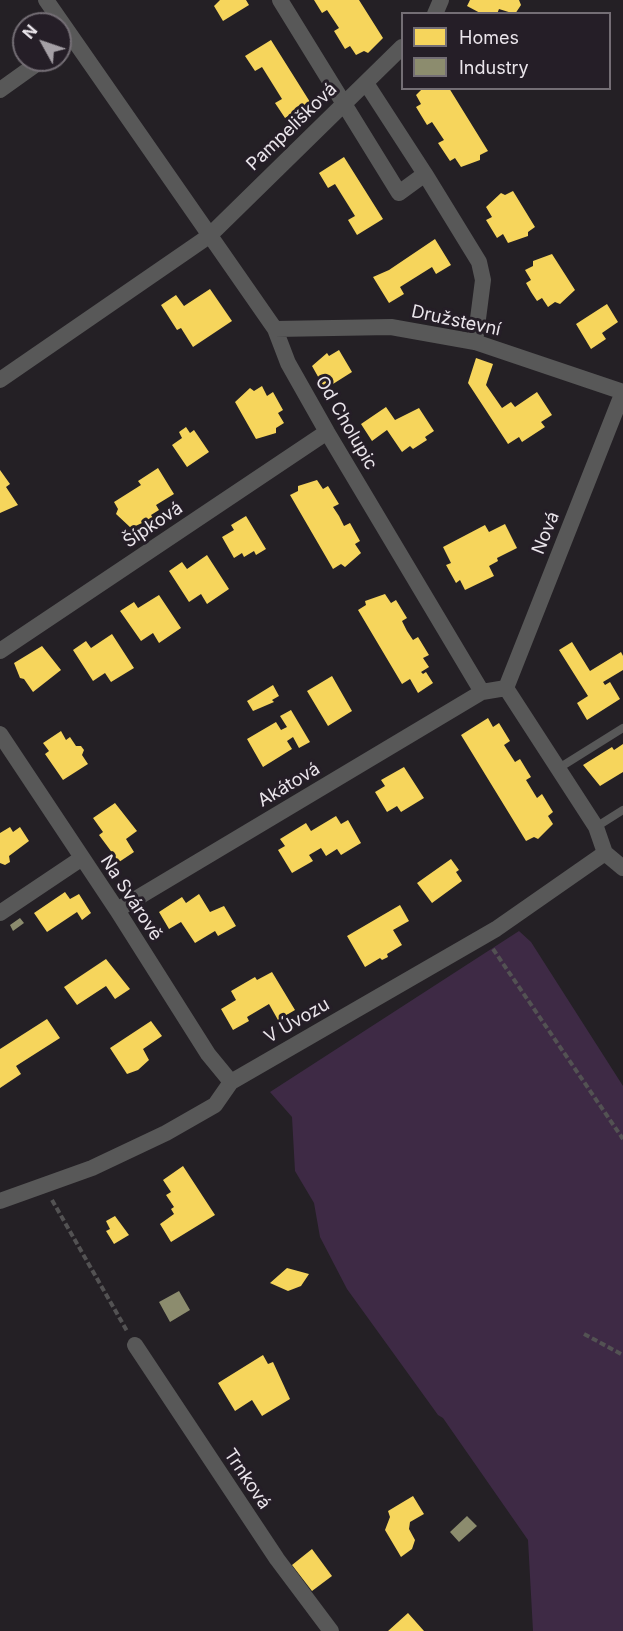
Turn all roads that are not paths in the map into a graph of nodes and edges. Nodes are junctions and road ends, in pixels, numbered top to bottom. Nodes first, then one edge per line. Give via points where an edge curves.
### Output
1 (280, 0) edge
2 (401, 48) edge
3 (72, 51) edge
4 (25, 72) edge
5 (366, 83) junction
6 (0, 90) edge
7 (344, 104) junction
8 (425, 174) junction
9 (209, 236) junction
10 (275, 329) junction
11 (475, 342) junction
12 (0, 380) edge
13 (623, 392) edge
14 (327, 432) junction
15 (0, 651) edge
16 (506, 688) junction
17 (482, 692) junction
18 (623, 728) edge
19 (0, 734) edge
20 (559, 768) junction
21 (623, 810) edge
22 (596, 827) junction
23 (605, 853) junction
24 (82, 858) junction
25 (623, 868) edge
26 (117, 910) junction
27 (0, 912) edge
28 (231, 1082) junction
29 (0, 1201) edge
30 (135, 1345) road end
31 (331, 1631) edge

1 - 7 street
2 - 5 street, Pampelišková
3 - 9 street, Od Cholupic
4 - 6 street
5 - 7 street, Pampelišková
5 - 8 street
7 - 8 street via 399,193
7 - 9 street, Pampelišková
8 - 11 street via 479,262 483,280
9 - 10 street, Od Cholupic
9 - 12 street, Pampelišková
10 - 11 street, Družstevní via 391,327
10 - 14 street, Od Cholupic via 288,363
11 - 13 street, Družstevní
13 - 16 street, Nová
14 - 15 street, Šípková
14 - 17 street, Od Cholupic
16 - 17 street
16 - 20 street
17 - 26 street, Akátová
18 - 20 lane
19 - 24 street, Na Svárově
20 - 22 street
21 - 22 lane
22 - 23 street
23 - 25 street
23 - 28 street, V Úvozu via 484,936
24 - 26 street, Na Svárově
24 - 27 street
26 - 28 street, Na Svárově via 208,1054
28 - 29 street, V Úvozu via 215,1105 166,1133 92,1168
30 - 31 street, Trnková via 277,1559

